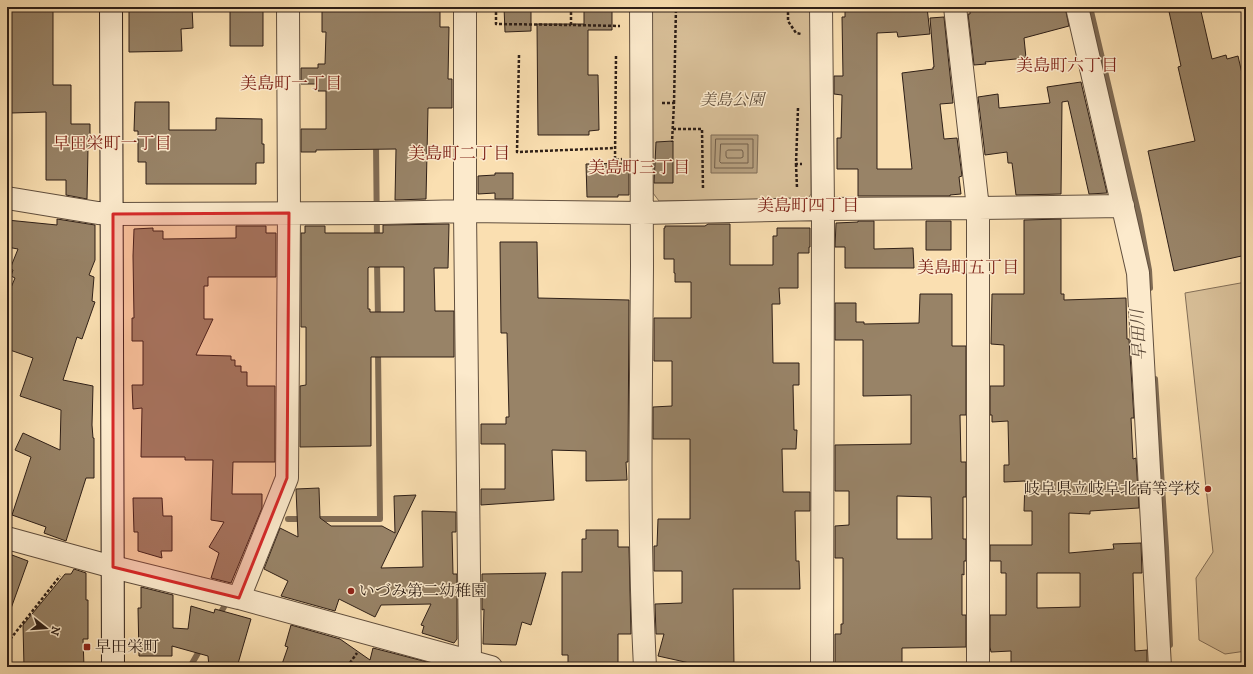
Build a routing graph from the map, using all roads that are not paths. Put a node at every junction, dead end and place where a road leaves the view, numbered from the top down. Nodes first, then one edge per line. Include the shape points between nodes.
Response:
1 (111, 7) edge
2 (288, 7) edge
3 (465, 7) edge
4 (821, 7) edge
5 (955, 7) edge
6 (1077, 7) edge
7 (641, 17) edge
8 (7, 198) edge
9 (1123, 206) junction
10 (978, 208) junction
11 (823, 209) junction
12 (465, 211) junction
13 (289, 213) junction
14 (642, 213) junction
15 (113, 214) junction
16 (7, 538) edge
17 (112, 567) junction
18 (239, 598) junction
19 (470, 660) junction
20 (113, 667) edge
21 (491, 667) edge
22 (645, 667) edge
23 (822, 667) edge
24 (978, 667) edge
25 (1160, 667) edge

1 - 15 street
2 - 13 street
3 - 12 street
4 - 11 street
5 - 10 street
6 - 9 street
7 - 14 street
8 - 15 street
9 - 10 street
9 - 25 street via 1138,273
10 - 11 street
10 - 24 street
11 - 14 street
11 - 23 street
12 - 13 street
12 - 14 street
12 - 19 street
13 - 15 street
13 - 18 street via 287,478
14 - 22 street via 640,452
15 - 17 street
16 - 17 street
17 - 18 street
17 - 20 street
18 - 19 street
19 - 21 street

